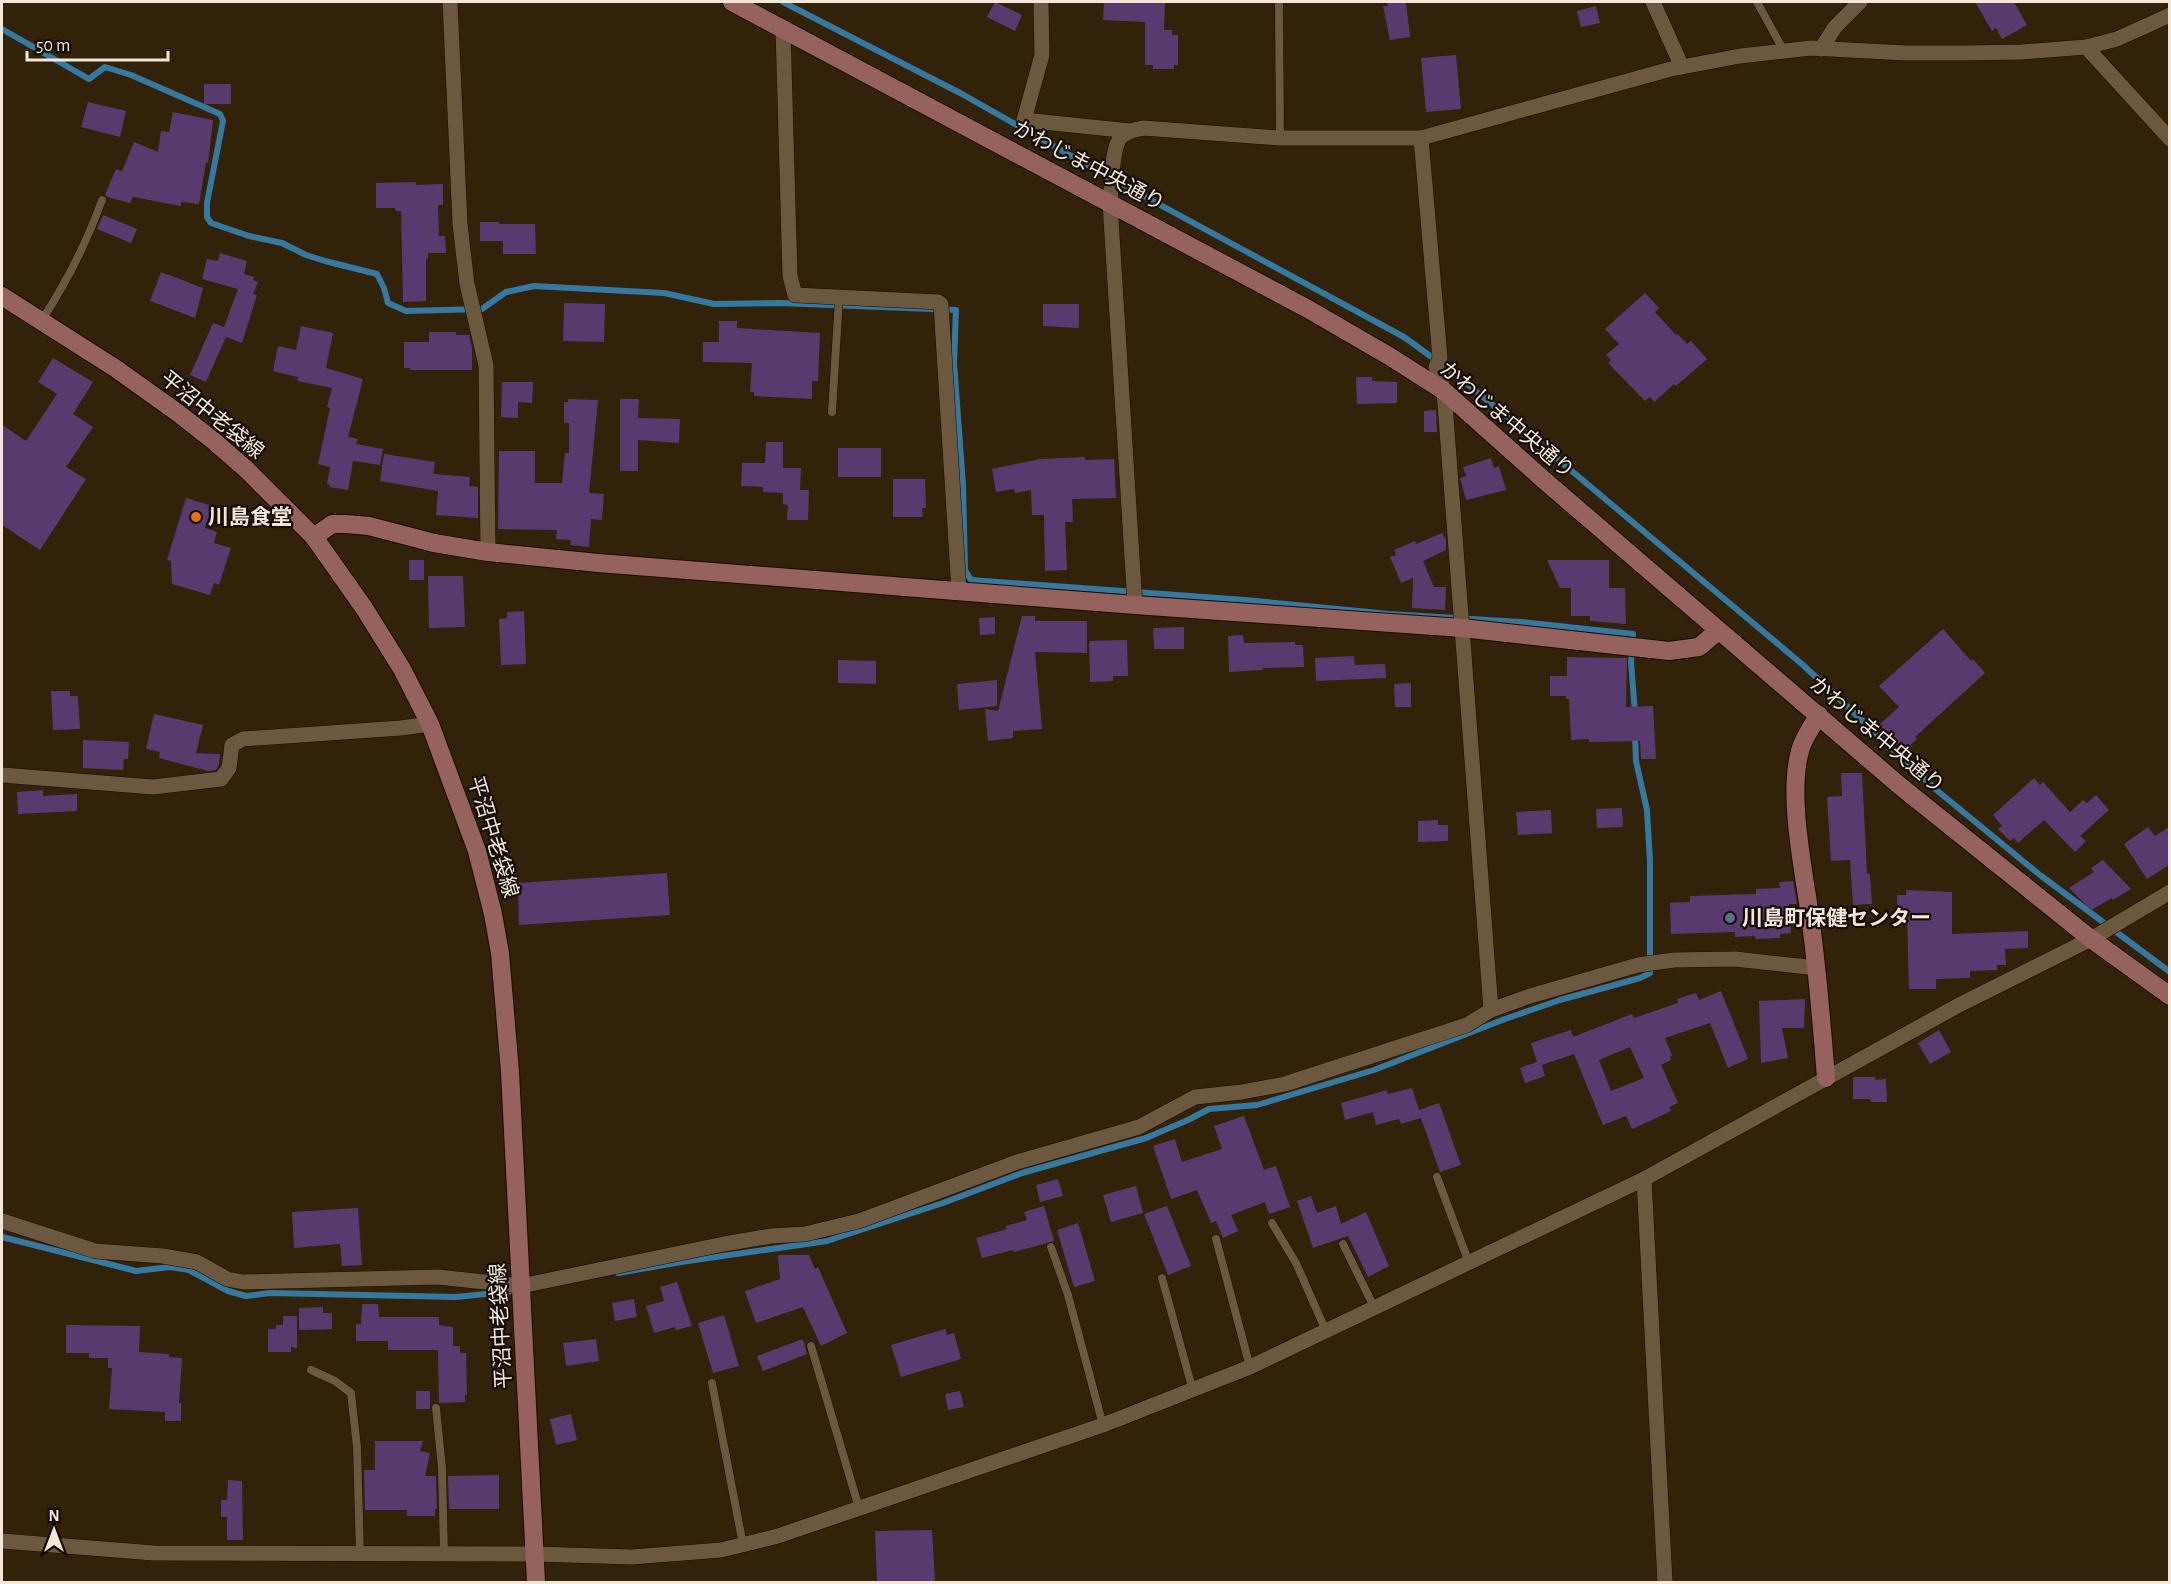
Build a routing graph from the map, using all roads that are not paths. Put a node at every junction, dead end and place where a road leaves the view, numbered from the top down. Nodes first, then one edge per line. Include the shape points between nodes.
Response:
1 (450, 2) edge
2 (732, 2) edge
3 (1041, 2) edge
4 (1653, 2) edge
5 (1757, 2) edge
6 (1860, 2) edge
7 (1279, 5) dead end
8 (2169, 15) edge
9 (783, 29) junction
10 (2086, 48) junction
11 (1821, 49) junction
12 (1784, 51) junction
13 (1682, 67) junction
14 (1130, 131) junction
15 (1280, 138) junction
16 (1421, 138) junction
17 (2169, 139) edge
18 (102, 201) dead end
19 (1110, 203) junction
20 (2, 296) edge
21 (839, 298) junction
22 (42, 320) junction
23 (1444, 391) junction
24 (832, 412) dead end
25 (314, 537) junction
26 (488, 552) junction
27 (959, 591) junction
28 (1135, 605) junction
29 (1462, 628) junction
30 (1718, 631) junction
31 (1819, 715) junction
32 (430, 724) junction
33 (2, 775) edge
34 (2169, 892) edge
35 (2091, 939) junction
36 (1817, 968) junction
37 (2169, 996) edge
38 (1491, 1010) junction
39 (1826, 1078) junction
40 (1437, 1177) dead end
41 (1644, 1179) junction
42 (2, 1221) edge
43 (1272, 1223) dead end
44 (1216, 1239) dead end
45 (1343, 1244) dead end
46 (1051, 1247) dead end
47 (1470, 1264) junction
48 (1162, 1278) dead end
49 (521, 1286) junction
50 (1375, 1309) junction
51 (1326, 1332) junction
52 (811, 1346) dead end
53 (1250, 1367) junction
54 (311, 1370) dead end
55 (712, 1383) dead end
56 (1192, 1390) junction
57 (436, 1408) dead end
58 (1103, 1425) junction
59 (859, 1508) junction
60 (2, 1542) edge
61 (743, 1545) junction
62 (360, 1554) junction
63 (444, 1554) junction
64 (535, 1554) junction
65 (537, 1582) edge
66 (1665, 1582) edge

1 - 26 street via 460,224 467,284 486,365
2 - 9 street, かわじま中央通り
3 - 14 street via 1042,55 1024,120
4 - 13 street
5 - 12 lane
6 - 11 street via 1835,27
7 - 15 lane
8 - 10 street via 2117,39
9 - 19 street, かわじま中央通り
9 - 21 street via 790,276 795,295
10 - 11 street via 2022,52
10 - 17 street
11 - 12 street
12 - 13 street
13 - 16 street
14 - 15 street via 1143,128
14 - 19 street via 1120,138 1115,149
15 - 16 street
16 - 23 street via 1438,362
18 - 22 lane via 57,298
19 - 23 street, かわじま中央通り via 1308,309
19 - 28 street
20 - 22 street, 平沼中老袋線
21 - 24 lane
21 - 27 street via 941,304
22 - 25 street, 平沼中老袋線 via 215,442
23 - 29 street
23 - 30 street, かわじま中央通り
25 - 26 street via 332,524 346,524
25 - 32 street, 平沼中老袋線 via 396,658
26 - 27 street
27 - 28 street
28 - 29 street
29 - 30 street via 1669,651 1699,647
29 - 38 street
30 - 31 street, かわじま中央通り
31 - 35 street, かわじま中央通り via 1900,786
31 - 36 street via 1800,751 1796,786
32 - 33 street via 243,739 232,745 229,768 221,779 153,787
32 - 49 street, 平沼中老袋線 via 477,850 500,953
34 - 35 street
35 - 37 street, かわじま中央通り
35 - 39 street
36 - 38 street via 1735,959 1674,960 1638,966
36 - 39 street
38 - 49 street via 1467,1025 1285,1084 1195,1097 1139,1127 1017,1162 851,1223 805,1234 724,1244
39 - 41 street
40 - 47 lane
41 - 47 street
41 - 66 street
42 - 49 street via 95,1251 197,1262 227,1279 243,1282 438,1277
43 - 51 lane via 1296,1263
44 - 53 lane
45 - 50 lane
46 - 58 lane
47 - 50 street
48 - 56 lane
49 - 64 street, 平沼中老袋線
50 - 51 street
51 - 53 street
52 - 59 lane
53 - 56 street
54 - 62 lane via 351,1393
55 - 61 lane
56 - 58 street
57 - 63 lane
58 - 59 street
59 - 61 street
60 - 62 street via 154,1553
61 - 64 street via 632,1557
62 - 63 street
63 - 64 street
64 - 65 street, 平沼中老袋線

